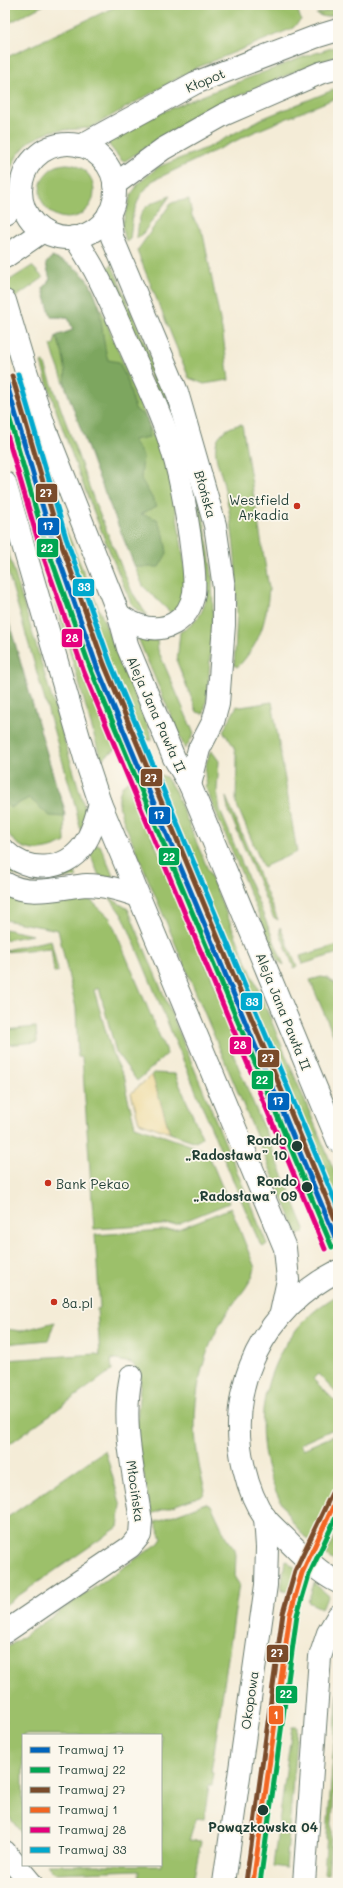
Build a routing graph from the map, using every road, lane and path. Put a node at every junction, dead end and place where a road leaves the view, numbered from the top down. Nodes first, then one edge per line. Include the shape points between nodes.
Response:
1 (338, 30) edge
2 (338, 68) edge
3 (80, 146) junction
4 (114, 185) junction
5 (13, 206) edge
6 (109, 213) junction
7 (43, 231) junction
8 (74, 238) junction
9 (5, 257) edge
10 (5, 301) edge
11 (5, 483) edge
12 (119, 616) junction
13 (190, 785) junction
14 (100, 803) junction
15 (5, 851) edge
16 (5, 883) edge
17 (138, 896) junction
18 (338, 1141) edge
19 (338, 1271) edge
20 (281, 1313) junction
21 (131, 1376) dead end
22 (265, 1517) junction
23 (338, 1582) edge
24 (338, 1616) edge
25 (5, 1632) edge
26 (5, 1852) edge
27 (31, 1883) edge
28 (224, 1883) edge
29 (304, 1883) edge

1 - 3 main road, Kłopot via 195,83
2 - 4 main road via 320,73 223,115 163,149
3 - 4 main road via 93,151 103,160
3 - 5 main road via 64,144 49,148 36,156 26,169
4 - 6 main road via 114,199
5 - 7 main road via 26,212 33,223
6 - 8 main road via 101,224 89,233
6 - 13 main road, Błońska via 112,236 177,392 220,548 224,625 218,704 213,722 199,749
7 - 8 main road via 58,237
7 - 9 main road
8 - 12 main road, Błońska via 95,269 169,439 182,484 194,571 194,592 189,609 182,619 174,624 152,628
10 - 12 main road, Aleja Jana Pawła II via 25,368 70,494
11 - 14 main road
12 - 13 main road, Aleja Jana Pawła II via 128,648 168,744
13 - 18 main road, Aleja Jana Pawła II
14 - 15 main road via 94,825 85,842 74,856 66,861 54,866 38,867 15,861
14 - 17 main road
16 - 17 main road via 25,890 100,886
17 - 20 main road via 285,1248 288,1280
19 - 20 main road via 302,1293
20 - 22 main road via 266,1333 252,1360 239,1413 239,1437 245,1473
21 - 25 main road, Młocińska via 127,1424 141,1521 140,1535 130,1547
22 - 23 main road via 308,1560
22 - 28 main road, Okopowa via 268,1555 266,1588
24 - 29 main road via 328,1633 320,1657
26 - 27 main road

